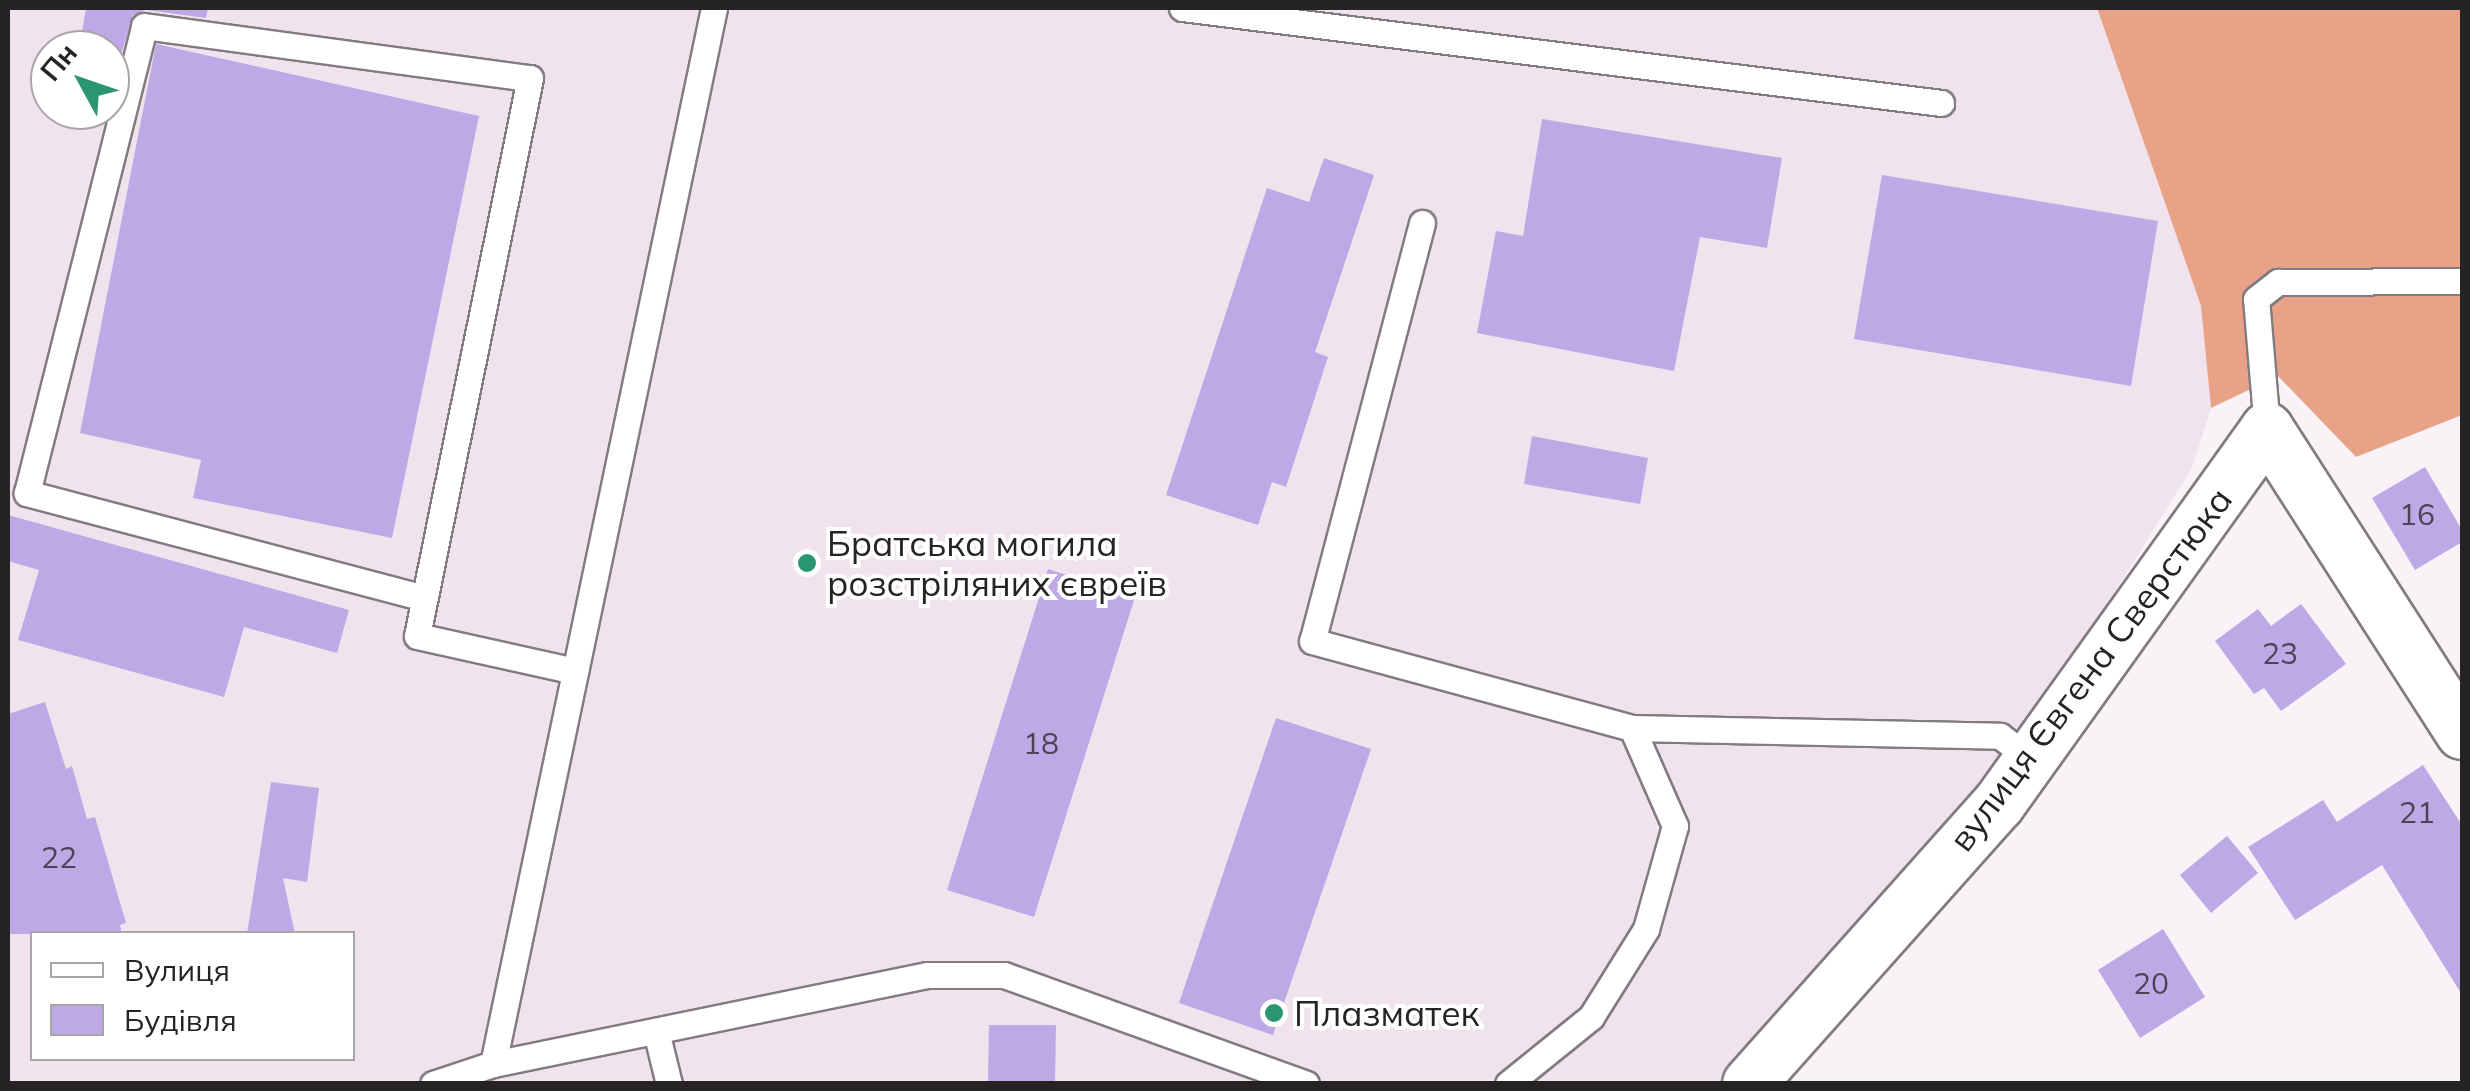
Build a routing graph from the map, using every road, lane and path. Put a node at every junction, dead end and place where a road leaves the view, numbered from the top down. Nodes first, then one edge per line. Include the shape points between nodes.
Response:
1 (714, 8) edge
2 (1182, 8) edge
3 (1941, 103) dead end
4 (1422, 223) dead end
5 (2462, 280) edge
6 (2266, 429) junction
7 (424, 598) junction
8 (576, 671) junction
9 (1632, 728) junction
10 (2462, 733) edge
11 (2032, 759) junction
12 (656, 1031) junction
13 (493, 1064) junction
14 (433, 1084) edge
15 (669, 1084) edge
16 (1306, 1084) edge
17 (1508, 1084) edge
18 (1750, 1084) edge

1 - 8 lane
2 - 3 lane
4 - 9 lane via 1312,642
5 - 6 lane via 2278,282 2256,299
6 - 10 street
6 - 11 street, вулиця Євгена Сверстюка
7 - 7 lane via 26,493 144,26 530,78
7 - 8 lane via 417,636
8 - 13 lane
9 - 11 lane via 2000,736
9 - 17 lane via 1675,826 1646,929 1590,1017
11 - 18 street, вулиця Євгена Сверстюка
12 - 13 lane
12 - 15 lane
12 - 16 lane via 927,975 1004,975
13 - 14 lane

